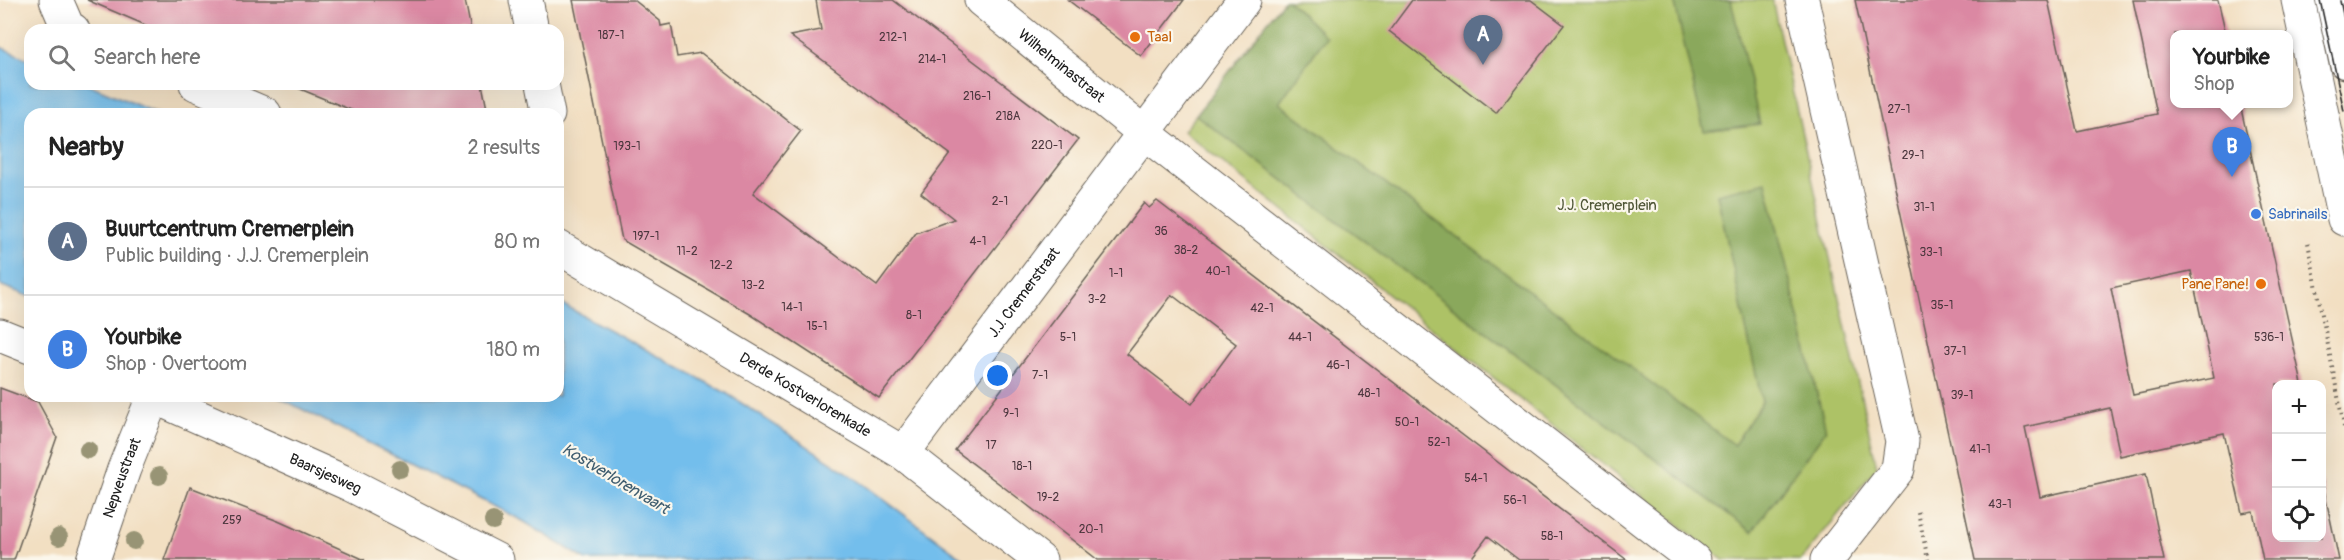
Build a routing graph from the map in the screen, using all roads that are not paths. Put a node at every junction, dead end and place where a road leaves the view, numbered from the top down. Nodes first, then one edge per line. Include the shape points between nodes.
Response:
1 (56, 0) edge
2 (526, 0) edge
3 (981, 0) edge
4 (1244, 0) edge
5 (1803, 0) edge
6 (2298, 0) edge
7 (2330, 0) edge
8 (66, 24) edge
9 (531, 24) edge
10 (2344, 64) edge
11 (210, 90) edge
12 (543, 90) edge
13 (251, 108) edge
14 (547, 108) edge
15 (1143, 132) junction
16 (2344, 219) edge
17 (564, 251) edge
18 (0, 335) edge
19 (24, 345) edge
20 (151, 402) edge
21 (166, 402) edge
22 (903, 453) junction
23 (93, 560) edge
24 (496, 560) edge
25 (1040, 560) edge
26 (1694, 560) edge
27 (1827, 560) edge

1 - 8 street
2 - 9 street
3 - 15 street, Wilhelminastraat
4 - 15 street
5 - 27 street via 1902,441 1898,469
6 - 16 street
7 - 10 lane
11 - 13 street
12 - 14 street
15 - 22 street, J.J. Cremerstraat
15 - 26 street
17 - 22 street, Derde Kostverlorenkade
18 - 19 street
20 - 23 street, Nepveustraat
21 - 24 street, Baarsjesweg via 351,485
22 - 25 street, Derde Kostverlorenkade

